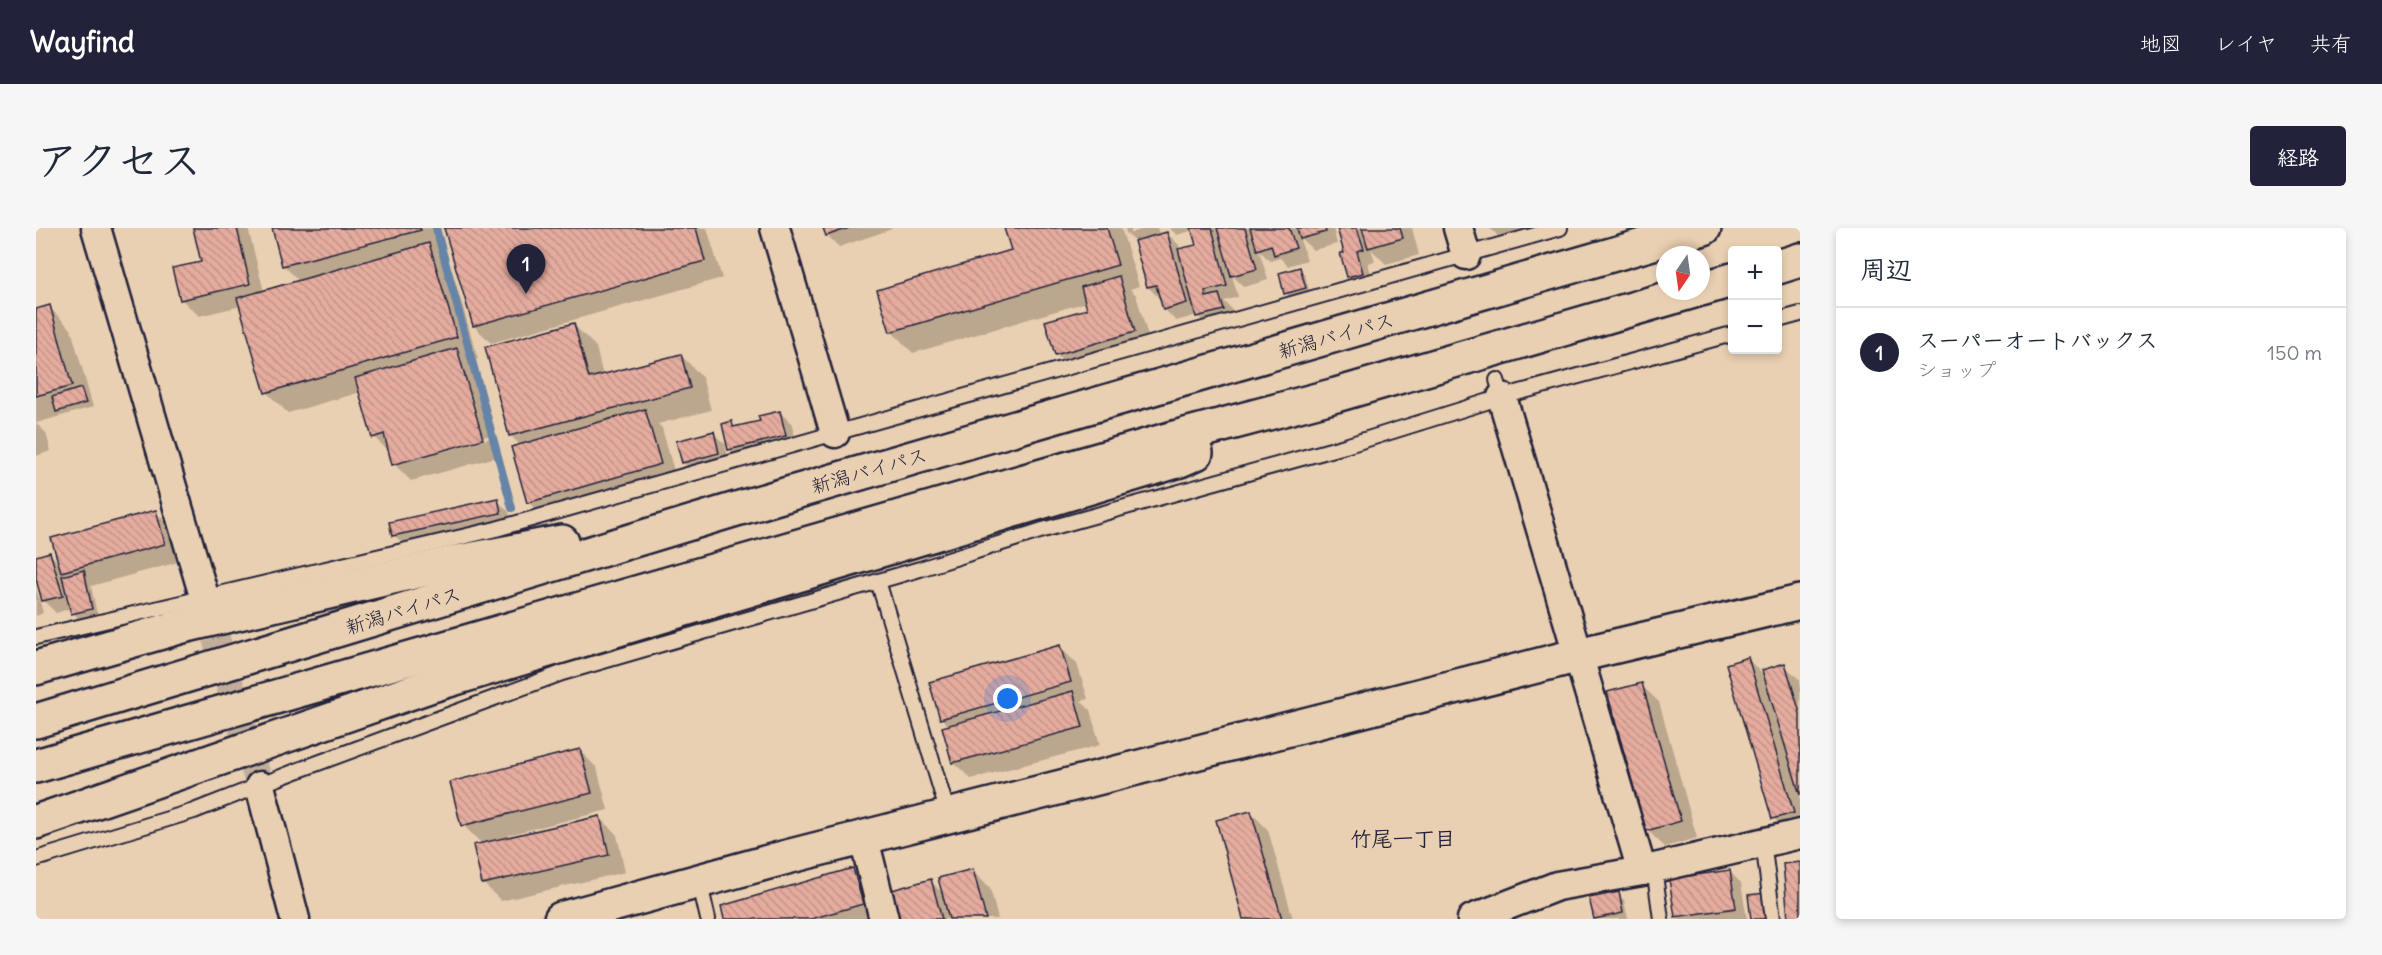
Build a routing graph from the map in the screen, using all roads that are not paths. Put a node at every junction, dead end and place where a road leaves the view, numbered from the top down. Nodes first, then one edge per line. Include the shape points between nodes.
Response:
1 (96, 228) edge
2 (775, 228) edge
3 (1458, 228) edge
4 (1560, 228) edge
5 (1704, 228) edge
6 (1800, 260) edge
7 (1467, 261) junction
8 (1782, 266) edge
9 (1728, 281) edge
10 (1710, 286) edge
11 (1663, 300) edge
12 (1800, 314) edge
13 (1782, 319) edge
14 (1728, 335) edge
15 (1499, 389) junction
16 (1336, 395) junction
17 (835, 433) junction
18 (733, 510) junction
19 (878, 581) junction
20 (204, 596) junction
21 (1800, 602) edge
22 (36, 637) edge
23 (1578, 656) junction
24 (36, 668) edge
25 (36, 721) edge
26 (36, 766) edge
27 (260, 786) junction
28 (949, 817) junction
29 (36, 822) edge
30 (1800, 834) edge
31 (864, 838) junction
32 (1763, 842) junction
33 (36, 859) edge
34 (1648, 870) junction
35 (699, 880) junction
36 (295, 919) edge
37 (561, 919) edge
38 (708, 919) edge
39 (884, 919) edge
40 (1472, 919) edge
41 (1661, 919) edge
42 (1773, 919) edge

1 - 20 street
2 - 17 street
3 - 7 street
4 - 7 lane
5 - 18 main road, 新潟バイパス
6 - 8 main road
7 - 17 lane
9 - 10 main road
11 - 16 main road
12 - 13 lane
14 - 15 lane
15 - 19 lane via 1345,446 1043,530
15 - 23 street
16 - 26 main road via 1163,441
16 - 29 main road via 1180,460 432,685
17 - 20 lane via 496,529
18 - 24 main road via 436,567 183,626
18 - 25 main road, 新潟バイパス
19 - 27 lane via 562,673
19 - 28 lane
20 - 22 lane
21 - 23 main road
23 - 28 main road
23 - 34 street
27 - 33 lane via 194,811
27 - 36 street
28 - 31 main road
30 - 32 street
31 - 35 main road
31 - 39 street
32 - 34 street
32 - 42 lane
34 - 40 street via 1557,886
34 - 41 lane
35 - 37 main road
35 - 38 lane

